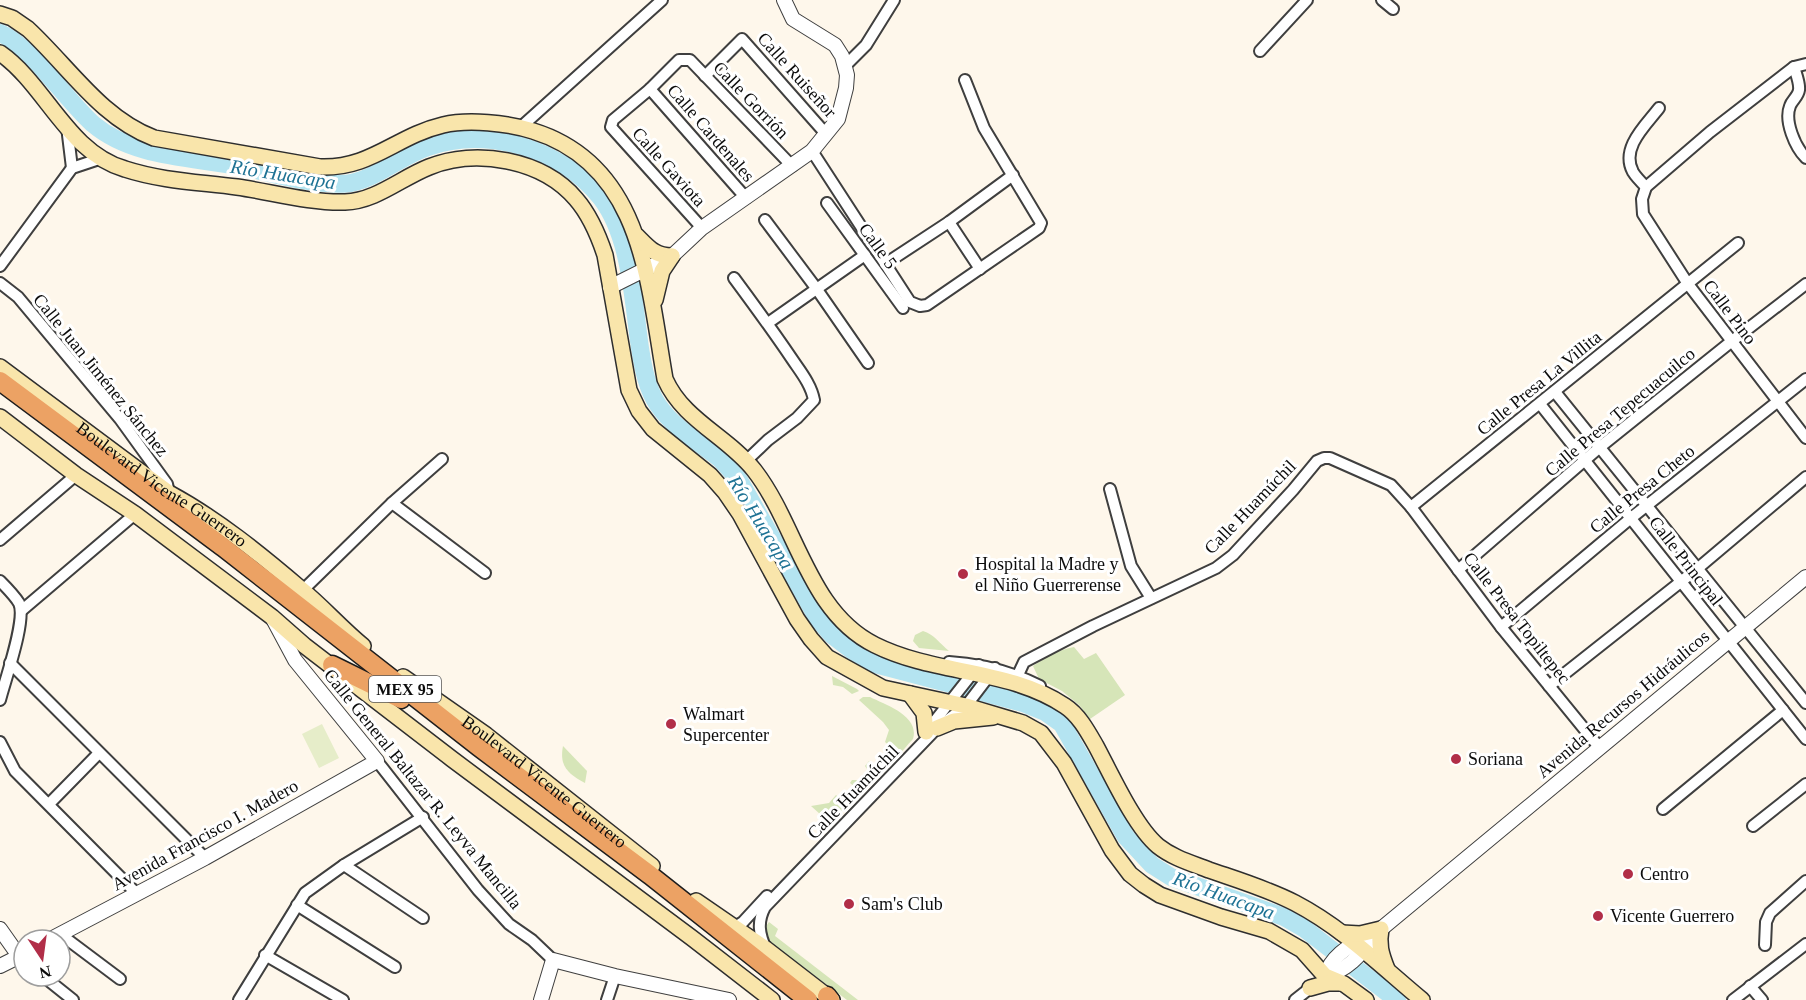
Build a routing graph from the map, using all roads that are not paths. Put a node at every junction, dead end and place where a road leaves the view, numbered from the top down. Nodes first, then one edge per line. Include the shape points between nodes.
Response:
1 (662, 0) edge
2 (784, 0) edge
3 (894, 0) edge
4 (1382, 0) edge
5 (1302, 2) edge
6 (1393, 9) dead end
7 (0, 14) edge
8 (1260, 51) dead end
9 (0, 52) edge
10 (1806, 64) edge
11 (845, 66) junction
12 (1794, 67) junction
13 (705, 76) junction
14 (965, 80) dead end
15 (650, 89) junction
16 (1659, 108) dead end
17 (67, 127) junction
18 (521, 127) junction
19 (826, 134) junction
20 (812, 151) junction
21 (102, 158) junction
22 (1806, 158) edge
23 (792, 166) junction
24 (72, 168) junction
25 (1013, 175) junction
26 (1646, 187) junction
27 (746, 198) junction
28 (827, 202) dead end
29 (765, 220) dead end
30 (949, 222) junction
31 (702, 228) junction
32 (637, 236) junction
33 (1738, 243) dead end
34 (865, 255) junction
35 (672, 256) junction
36 (885, 264) junction
37 (0, 266) edge
38 (980, 268) junction
39 (642, 271) junction
40 (734, 278) dead end
41 (0, 283) edge
42 (1688, 284) junction
43 (1806, 284) edge
44 (612, 286) junction
45 (816, 288) junction
46 (903, 308) dead end
47 (653, 312) junction
48 (768, 323) junction
49 (1732, 340) junction
50 (868, 363) dead end
51 (0, 367) edge
52 (1806, 379) edge
53 (0, 381) edge
54 (0, 392) edge
55 (1555, 392) junction
56 (1778, 403) junction
57 (1540, 404) junction
58 (0, 417) edge
59 (1806, 438) edge
60 (1600, 447) junction
61 (442, 459) dead end
62 (746, 461) junction
63 (1317, 461) joint
64 (1586, 461) junction
65 (76, 475) junction
66 (1806, 477) edge
67 (1110, 489) dead end
68 (169, 493) junction
69 (392, 503) junction
70 (1412, 507) junction
71 (1646, 507) junction
72 (135, 514) junction
73 (1630, 518) junction
74 (0, 540) edge
75 (1697, 569) junction
76 (1458, 570) junction
77 (485, 573) dead end
78 (1806, 577) edge
79 (0, 581) edge
80 (1681, 581) junction
81 (303, 590) junction
82 (1151, 598) junction
83 (303, 610) junction
84 (21, 611) junction
85 (272, 617) junction
86 (1501, 627) junction
87 (1744, 627) junction
88 (350, 635) junction
89 (1727, 640) junction
90 (305, 646) junction
91 (295, 660) junction
92 (10, 663) junction
93 (332, 665) junction
94 (976, 669) junction
95 (993, 672) junction
96 (1018, 675) junction
97 (1806, 682) edge
98 (1549, 686) junction
99 (1796, 690) junction
100 (910, 694) junction
101 (401, 699) junction
102 (0, 700) edge
103 (1806, 703) edge
104 (958, 704) junction
105 (1069, 708) junction
106 (1783, 710) junction
107 (1000, 716) junction
108 (932, 730) junction
109 (1806, 739) edge
110 (0, 742) edge
111 (1599, 747) junction
112 (99, 753) junction
113 (377, 760) junction
114 (1806, 784) edge
115 (49, 804) junction
116 (1663, 809) dead end
117 (423, 817) junction
118 (1753, 826) dead end
119 (205, 858) junction
120 (344, 865) junction
121 (1806, 881) edge
122 (136, 893) junction
123 (297, 905) junction
124 (423, 918) dead end
125 (735, 927) junction
126 (71, 928) edge
127 (1381, 928) junction
128 (0, 929) edge
129 (12, 944) edge
130 (1806, 944) edge
131 (1354, 945) junction
132 (1765, 945) dead end
133 (72, 948) edge
134 (766, 949) junction
135 (265, 955) junction
136 (553, 960) junction
137 (395, 967) dead end
138 (1388, 972) junction
139 (1334, 974) junction
140 (615, 976) junction
141 (120, 979) dead end
142 (1750, 986) junction
143 (58, 988) edge
144 (1311, 988) joint
145 (830, 999) edge
146 (73, 1000) edge
147 (239, 1000) edge
148 (343, 1000) edge
149 (541, 1000) edge
150 (607, 1000) edge
151 (729, 1000) edge
152 (772, 1000) edge
153 (789, 1000) edge
154 (808, 1000) edge
155 (1295, 1000) edge
156 (1366, 1000) edge
157 (1422, 1000) edge
158 (1733, 1000) edge
159 (1762, 1000) edge

1 - 18 street
2 - 11 street via 793,20 834,45
3 - 11 street via 866,45
4 - 6 street
5 - 8 street
7 - 18 main road via 28,29 116,118 154,138 338,167 356,164 445,124 498,122
9 - 17 main road via 15,64
10 - 12 street
11 - 19 street via 843,103
12 - 22 street via 1799,88 1788,116 1794,139
12 - 26 street
13 - 15 street, Calle Gorrión via 690,60 679,60
13 - 19 street, Calle Ruiseñor via 742,39
13 - 23 street, Calle Gorrión
14 - 25 street via 984,128
15 - 27 street, Calle Cardenales
15 - 31 street, Calle Gaviota via 611,127
16 - 26 street via 1631,145 1633,174
17 - 21 main road
17 - 24 street
18 - 32 main road via 563,142 590,163 621,200
19 - 20 street
20 - 23 street
20 - 36 street
21 - 24 street
21 - 44 main road via 122,169 159,179 347,202 367,198 428,167 453,160 500,160 528,167 554,180 575,197 589,216 605,255
23 - 27 street
24 - 37 street
25 - 30 street
25 - 38 street via 1041,223
26 - 42 street, Calle Pino via 1643,214
27 - 31 street
28 - 34 street, Calle 5
29 - 45 street
30 - 36 street
30 - 38 street
31 - 35 street
32 - 35 main road via 654,253
32 - 39 main road
33 - 42 street, Calle Presa La Villita
34 - 45 street
34 - 46 street, Calle 5
35 - 39 street
35 - 47 main road via 662,271
36 - 38 street via 910,302 921,306
39 - 44 street
39 - 47 main road
40 - 48 street
41 - 68 street, Calle Juan Jiménez Sánchez via 18,297 120,419 167,484
42 - 49 street, Calle Pino
42 - 55 street, Calle Presa La Villita
43 - 49 street, Calle Presa Tepecuacuilco
44 - 100 main road via 629,390 639,411 653,429 725,492 797,619 821,651 883,688
45 - 48 street
45 - 50 street
47 - 62 main road via 665,379 672,395
48 - 62 street via 805,379 814,400
49 - 56 street, Calle Pino
49 - 60 street, Calle Presa Tepecuacuilco
51 - 68 main road, Boulevard Vicente Guerrero
52 - 56 street, Calle Presa Cheto
53 - 83 highway, Boulevard Vicente Guerrero / MEX 95
54 - 101 highway, Boulevard Vicente Guerrero / MEX 95 via 212,549
55 - 57 street, Calle Presa La Villita
55 - 60 street, Calle Principal
56 - 59 street, Calle Pino
56 - 71 street, Calle Presa Cheto
57 - 64 street, Calle Principal
57 - 70 street, Calle Presa La Villita
58 - 65 main road, Boulevard Vicente Guerrero
60 - 64 street, Calle Presa Tepecuacuilco
60 - 71 street, Calle Principal
61 - 69 street
62 - 94 main road via 764,486 818,587 845,624 875,645 917,660
63 - 70 street, Calle Presa Topiltepec via 1330,458 1391,485
63 - 82 street, Calle Huamúchil via 1233,555 1215,568
64 - 73 street, Calle Principal
64 - 76 street, Calle Presa Tepecuacuilco
65 - 72 main road, Boulevard Vicente Guerrero
65 - 74 street
66 - 75 street
67 - 82 street via 1131,566
68 - 81 main road, Boulevard Vicente Guerrero via 223,528
69 - 77 street
69 - 81 street
70 - 76 street, Calle Presa Topiltepec
71 - 73 street, Calle Presa Cheto
71 - 75 street, Calle Principal
72 - 84 street
72 - 85 main road, Boulevard Vicente Guerrero
73 - 80 street, Calle Principal
73 - 86 street, Calle Presa Cheto
75 - 80 street
75 - 87 street, Calle Principal
76 - 86 street, Calle Presa Topiltepec
78 - 87 street, Avenida Recursos Hidráulicos
79 - 84 street
80 - 89 street, Calle Principal
80 - 98 street
81 - 88 main road, Boulevard Vicente Guerrero
82 - 96 street, Calle Huamúchil via 1024,662
83 - 88 highway
83 - 154 highway, Boulevard Vicente Guerrero / MEX 95
84 - 92 street
85 - 90 main road, Boulevard Vicente Guerrero
85 - 91 street, Calle General Baltazar R. Leyva Mancilla
86 - 98 street, Calle Presa Topiltepec
87 - 89 street, Avenida Recursos Hidráulicos
87 - 99 street, Calle Principal
88 - 125 main road, Boulevard Vicente Guerrero
89 - 106 street, Calle Principal
89 - 111 street, Avenida Recursos Hidráulicos
90 - 91 street via 296,653
90 - 93 main road, Boulevard Vicente Guerrero
91 - 113 street, Calle General Baltazar R. Leyva Mancilla
92 - 102 street
92 - 112 street
93 - 101 highway
93 - 152 main road, Boulevard Vicente Guerrero
94 - 95 main road
94 - 104 street, Calle Huamúchil
95 - 96 street
95 - 104 street, Calle Huamúchil
95 - 105 main road via 1037,689
96 - 105 street via 1041,686
97 - 99 street
98 - 111 street, Calle Presa Topiltepec
99 - 103 street, Calle Principal
100 - 104 main road
100 - 108 main road
101 - 153 highway, Boulevard Vicente Guerrero / MEX 95
104 - 107 main road
104 - 108 street, Calle Huamúchil
105 - 131 main road via 1089,734 1142,828 1157,845 1179,859 1293,902 1317,915
106 - 109 street, Calle Principal
106 - 116 street
107 - 108 main road via 954,722
107 - 139 main road via 1041,733 1054,747 1115,856 1143,885 1177,901 1269,931
108 - 125 street, Calle Huamúchil
108 - 134 street, Calle Huamúchil via 765,907 759,918 759,931
110 - 115 street via 15,771
111 - 127 street, Avenida Recursos Hidráulicos
112 - 115 street
112 - 119 street
113 - 117 street, Calle General Baltazar R. Leyva Mancilla
113 - 119 street, Avenida Francisco I. Madero
114 - 118 street
115 - 122 street
117 - 120 street
117 - 136 street, Calle General Baltazar R. Leyva Mancilla via 478,890 509,924
119 - 122 street, Avenida Francisco I. Madero
120 - 123 street via 305,893
120 - 124 street
121 - 132 street via 1770,913
122 - 126 street, Avenida Francisco I. Madero
123 - 135 street
123 - 137 street
125 - 134 main road, Boulevard Vicente Guerrero
127 - 131 street, Avenida Recursos Hidráulicos
127 - 131 main road via 1360,934
127 - 138 main road via 1380,951
128 - 129 street
130 - 142 street
131 - 138 main road
131 - 139 street, Avenida Recursos Hidráulicos
133 - 141 street
134 - 145 main road, Boulevard Vicente Guerrero
135 - 147 street
135 - 148 street
136 - 140 street
136 - 149 street
138 - 157 main road
139 - 144 main road via 1328,983
139 - 156 main road
140 - 150 street
140 - 151 street
142 - 158 street
142 - 159 street
143 - 146 street
144 - 155 street

